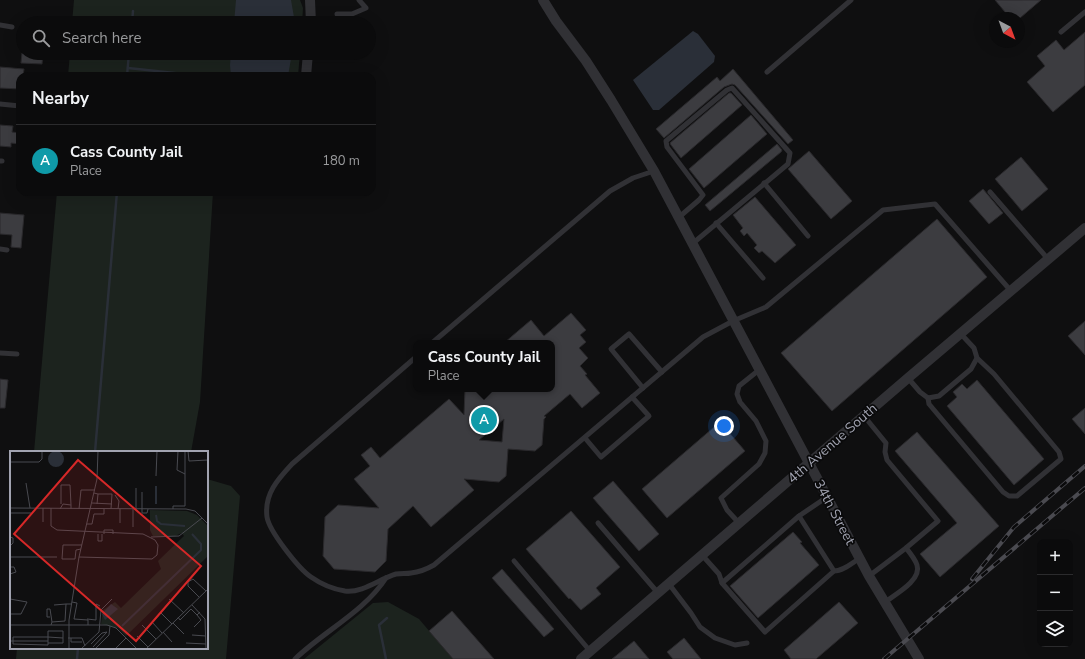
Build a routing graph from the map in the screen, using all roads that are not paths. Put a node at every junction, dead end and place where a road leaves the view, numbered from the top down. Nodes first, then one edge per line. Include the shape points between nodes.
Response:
1 (310, 0) edge
2 (359, 0) edge
3 (544, 0) edge
4 (851, 0) edge
5 (1085, 12) edge
6 (337, 14) dead end
7 (311, 16) edge
8 (0, 25) edge
9 (12, 26) dead end
10 (1062, 32) dead end
11 (307, 60) edge
12 (306, 72) edge
13 (767, 72) dead end
14 (0, 104) edge
15 (16, 106) edge
16 (654, 171) junction
17 (764, 183) junction
18 (990, 192) dead end
19 (678, 218) junction
20 (716, 223) junction
21 (1085, 228) edge
22 (808, 236) dead end
23 (692, 244) junction
24 (0, 249) edge
25 (7, 250) dead end
26 (1048, 259) junction
27 (763, 278) dead end
28 (1011, 291) junction
29 (733, 321) junction
30 (960, 333) junction
31 (436, 340) edge
32 (0, 353) edge
33 (18, 354) dead end
34 (977, 358) junction
35 (413, 360) edge
36 (759, 370) junction
37 (662, 372) junction
38 (908, 378) junction
39 (643, 388) junction
40 (632, 397) junction
41 (928, 398) junction
42 (864, 416) junction
43 (584, 438) junction
44 (809, 463) junction
45 (827, 497) junction
46 (799, 516) junction
47 (598, 523) dead end
48 (739, 523) junction
49 (906, 548) junction
50 (702, 555) junction
51 (860, 558) junction
52 (514, 561) dead end
53 (834, 571) junction
54 (869, 576) junction
55 (386, 578) junction
56 (722, 583) junction
57 (669, 584) junction
58 (658, 593) junction
59 (885, 602) junction
60 (747, 643) dead end
61 (590, 651) junction
62 (295, 659) edge
63 (581, 659) edge
64 (919, 659) edge

1 - 7 street
2 - 6 lane via 366,8 352,14
3 - 16 street, 34th Street via 604,88
4 - 13 lane
5 - 10 lane
8 - 9 lane
11 - 12 street
14 - 15 lane
16 - 19 street, 34th Street
16 - 31 lane via 633,178 610,191
17 - 19 lane via 788,164 790,153 732,88 666,141 667,147 703,195
17 - 20 lane
17 - 22 lane
18 - 26 lane
19 - 23 street, 34th Street
20 - 23 lane
20 - 27 lane
21 - 26 street, 4th Avenue South
23 - 29 street, 34th Street
24 - 25 lane
26 - 28 street, 4th Avenue South
28 - 29 lane via 935,204 883,210 766,306
28 - 30 street, 4th Avenue South
29 - 36 street, 34th Street
29 - 37 lane via 703,337
30 - 34 lane via 974,348
30 - 38 street, 4th Avenue South
32 - 33 lane
34 - 41 lane via 971,369 939,396
34 - 41 lane via 994,374 1059,452 1061,459 1016,496 1009,496 1003,492 929,404
35 - 55 lane via 292,464 277,480 268,504 267,517 270,526 283,547 310,577 328,587 346,591 365,588
36 - 44 street, 34th Street
36 - 48 lane via 738,386 737,394 766,441 765,453 759,464 720,498
37 - 39 lane
37 - 39 lane via 629,334 611,350
38 - 41 lane
38 - 42 street, 4th Avenue South
39 - 40 lane
40 - 43 lane
40 - 43 lane via 649,416 601,457
42 - 44 street, 4th Avenue South
42 - 49 lane via 886,443 885,452 888,460 938,521
43 - 55 lane via 434,565 418,572 398,573
44 - 45 street, 34th Street
44 - 48 street, 4th Avenue South
45 - 46 lane
45 - 51 street, 34th Street
46 - 53 lane
46 - 56 lane
47 - 58 lane
48 - 50 street, 4th Avenue South
49 - 54 lane
49 - 59 lane via 917,565 918,572 908,585
50 - 56 lane via 719,574
50 - 57 street, 4th Avenue South
51 - 53 lane via 845,568
51 - 54 street, 34th Street
52 - 61 lane
53 - 56 lane via 765,632
54 - 59 street, 34th Street
55 - 62 lane via 364,604
57 - 58 street, 4th Avenue South
57 - 60 lane via 700,627 715,638 735,645
58 - 61 street, 4th Avenue South
59 - 64 street, 34th Street
61 - 63 street, 4th Avenue South

